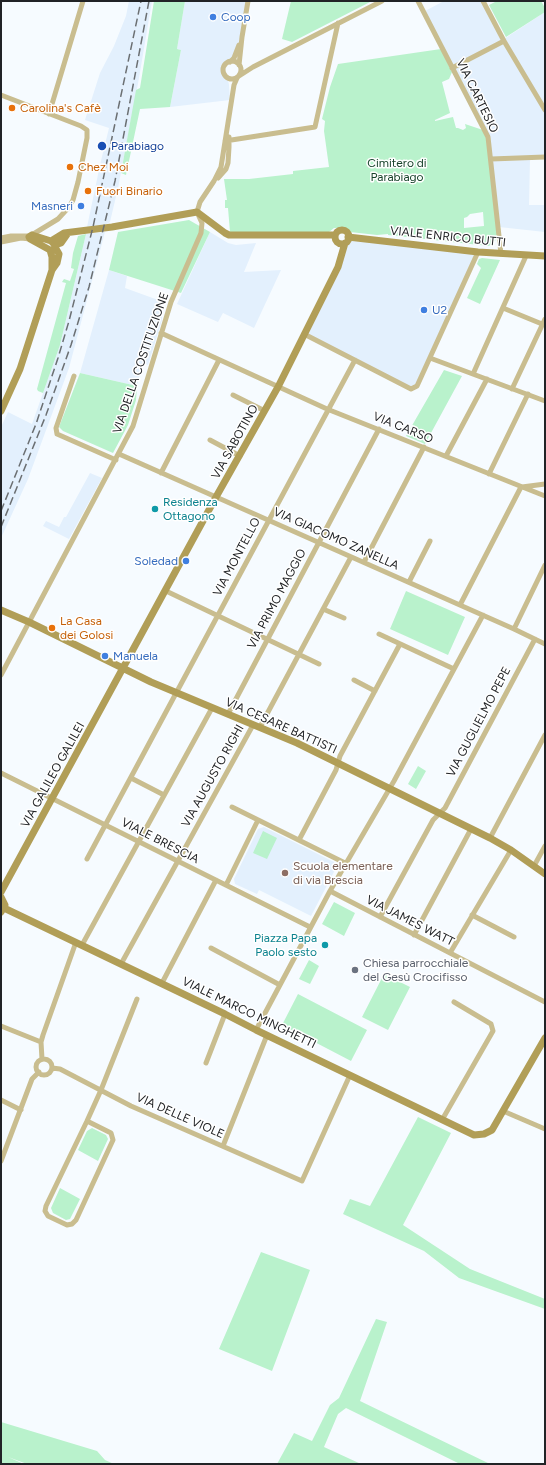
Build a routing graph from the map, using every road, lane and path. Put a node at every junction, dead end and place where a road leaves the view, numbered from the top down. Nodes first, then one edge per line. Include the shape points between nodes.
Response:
1 (83, 1) edge
2 (248, 1) edge
3 (382, 1) edge
4 (418, 1) edge
5 (483, 1) edge
6 (338, 23) junction
7 (242, 37) junction
8 (504, 41) junction
9 (230, 62) junction
10 (240, 65) junction
11 (252, 67) junction
12 (452, 68) junction
13 (238, 77) junction
14 (227, 78) junction
15 (1, 95) edge
16 (231, 98) junction
17 (545, 110) edge
18 (49, 114) junction
19 (227, 141) junction
20 (545, 157) edge
21 (491, 159) junction
22 (197, 212) junction
23 (335, 235) junction
24 (31, 237) junction
25 (1, 238) edge
26 (346, 240) junction
27 (1, 242) edge
28 (53, 246) junction
29 (478, 252) junction
30 (501, 254) junction
31 (526, 256) junction
32 (545, 256) edge
33 (503, 308) junction
34 (545, 319) edge
35 (542, 324) junction
36 (161, 333) junction
37 (304, 334) junction
38 (430, 358) junction
39 (219, 360) junction
40 (355, 360) junction
41 (473, 374) junction
42 (74, 376) dead end
43 (487, 379) junction
44 (278, 387) junction
45 (512, 389) junction
46 (528, 394) junction
47 (233, 395) dead end
48 (545, 401) edge
49 (2, 406) edge
50 (327, 409) junction
51 (265, 411) junction
52 (379, 429) junction
53 (210, 440) dead end
54 (424, 447) junction
55 (119, 454) junction
56 (240, 456) junction
57 (446, 456) junction
58 (116, 460) junction
59 (161, 473) junction
60 (490, 474) junction
61 (545, 484) edge
62 (521, 487) junction
63 (545, 496) edge
64 (216, 497) junction
65 (269, 520) junction
66 (430, 541) dead end
67 (319, 542) junction
68 (351, 557) junction
69 (364, 562) junction
70 (545, 565) edge
71 (409, 582) junction
72 (166, 591) junction
73 (460, 605) junction
74 (324, 609) junction
75 (1, 610) edge
76 (218, 615) junction
77 (483, 615) junction
78 (344, 618) dead end
79 (29, 622) junction
80 (514, 629) junction
81 (379, 634) dead end
82 (267, 639) junction
83 (534, 639) junction
84 (400, 644) junction
85 (545, 644) edge
86 (299, 654) junction
87 (319, 664) dead end
88 (124, 669) junction
89 (454, 669) junction
90 (1, 675) edge
91 (354, 680) dead end
92 (375, 690) junction
93 (176, 693) junction
94 (212, 708) junction
95 (228, 714) junction
96 (256, 726) junction
97 (545, 735) edge
98 (338, 763) junction
99 (1, 773) edge
100 (131, 778) junction
101 (389, 788) junction
102 (164, 795) junction
103 (52, 798) junction
104 (232, 807) dead end
105 (439, 814) junction
106 (258, 820) junction
107 (106, 824) junction
108 (471, 829) junction
109 (490, 838) junction
110 (299, 840) junction
111 (139, 841) junction
112 (545, 846) edge
113 (511, 850) junction
114 (87, 859) dead end
115 (178, 861) junction
116 (346, 863) junction
117 (534, 866) junction
118 (545, 874) edge
119 (216, 880) junction
120 (226, 885) junction
121 (330, 891) junction
122 (1, 892) edge
123 (1, 897) edge
124 (3, 910) edge
125 (472, 915) junction
126 (380, 917) junction
127 (310, 927) junction
128 (414, 935) junction
129 (514, 937) dead end
130 (79, 944) junction
131 (211, 948) dead end
132 (450, 953) junction
133 (121, 964) junction
134 (162, 983) junction
135 (280, 985) junction
136 (137, 999) dead end
137 (454, 1002) dead end
138 (545, 1002) edge
139 (225, 1014) junction
140 (1, 1026) edge
141 (256, 1030) junction
142 (267, 1035) junction
143 (545, 1038) edge
144 (41, 1042) junction
145 (42, 1059) junction
146 (206, 1063) dead end
147 (52, 1068) junction
148 (38, 1072) junction
149 (350, 1075) junction
150 (102, 1090) junction
151 (1, 1100) edge
152 (20, 1110) junction
153 (503, 1111) junction
154 (87, 1120) junction
155 (442, 1120) junction
156 (545, 1129) edge
157 (223, 1146) junction
158 (1, 1161) edge

1 - 18 street
2 - 7 street
3 - 6 street
4 - 12 street, VIA CARTESIO
5 - 8 street
6 - 11 street
6 - 19 street via 315,127
7 - 9 street
7 - 10 street
8 - 12 street
8 - 17 street
9 - 10 street
9 - 14 street via 224,69
10 - 11 street
10 - 13 street
11 - 13 street
12 - 21 street, VIA CARTESIO via 488,137
13 - 14 street
13 - 16 street
14 - 16 street
15 - 18 street
16 - 19 street
18 - 24 street via 81,126 88,134 80,176 70,208
19 - 22 street via 229,155 226,169 214,181 200,202
20 - 21 street
21 - 30 street, VIA CARTESIO
22 - 23 street via 229,235
22 - 28 street via 68,233 58,236
22 - 36 street, VIA DELLA COSTITUZIONE via 202,224 201,233
23 - 26 street via 339,244
23 - 26 street via 342,230 346,232
24 - 25 street
24 - 27 street
24 - 28 street
26 - 29 street, VIALE ENRICO BUTTI
26 - 37 street, VIA SABOTINO via 338,267
28 - 49 street via 59,258 52,270 20,369
29 - 30 street, VIALE ENRICO BUTTI
29 - 38 street
30 - 31 street, VIALE ENRICO BUTTI
31 - 32 street, VIALE ENRICO BUTTI
31 - 33 street
33 - 35 street
33 - 41 street
34 - 35 street
35 - 45 street
36 - 39 street, VIA CARSO
36 - 55 street, VIA DELLA COSTITUZIONE via 133,426
37 - 40 street
37 - 44 street, VIA SABOTINO
38 - 40 street via 417,386 411,389
38 - 41 street
39 - 44 street, VIA CARSO
39 - 59 street
40 - 50 street, VIA MONTELLO
41 - 43 street
42 - 58 street via 56,428 57,434
43 - 45 street
43 - 57 street
44 - 50 street, VIA CARSO
44 - 51 street, VIA SABOTINO
45 - 46 street
46 - 48 street
46 - 60 street
47 - 51 street
50 - 52 street, VIA CARSO
50 - 65 street, VIA MONTELLO
51 - 56 street, VIA SABOTINO
52 - 54 street, VIA CARSO
52 - 67 street, VIA PRIMO MAGGIO
53 - 56 street
54 - 57 street, VIA CARSO
54 - 69 street
55 - 58 street, VIA DELLA COSTITUZIONE
55 - 59 street, VIA GIACOMO ZANELLA
56 - 64 street, VIA SABOTINO
57 - 60 street, VIA CARSO
58 - 79 street, VIA DELLA COSTITUZIONE
59 - 64 street, VIA GIACOMO ZANELLA
60 - 62 street, VIA CARSO
61 - 62 street, VIA CARSO
62 - 63 street, VIA CARSO
62 - 73 street
64 - 65 street, VIA GIACOMO ZANELLA
64 - 72 street, VIA SABOTINO
65 - 67 street, VIA GIACOMO ZANELLA
65 - 76 street, VIA MONTELLO
66 - 71 street
67 - 68 street, VIA GIACOMO ZANELLA
67 - 82 street, VIA PRIMO MAGGIO
68 - 69 street, VIA GIACOMO ZANELLA
68 - 74 street, VIA AUGUSTO RIGHI
69 - 71 street, VIA GIACOMO ZANELLA
70 - 80 street
71 - 73 street, VIA GIACOMO ZANELLA
72 - 76 street
72 - 88 street, VIA SABOTINO
73 - 77 street, VIA GIACOMO ZANELLA
74 - 78 street
74 - 86 street, VIA AUGUSTO RIGHI
75 - 79 street, VIA CESARE BATTISTI
76 - 82 street
76 - 93 street, VIA MONTELLO
77 - 80 street, VIA GIACOMO ZANELLA
77 - 89 street
79 - 88 street, VIA CESARE BATTISTI
79 - 90 street, VIA DELLA COSTITUZIONE
80 - 83 street, VIA GIACOMO ZANELLA
81 - 84 street
82 - 86 street
82 - 95 street, VIA PRIMO MAGGIO
83 - 85 street, VIA GIACOMO ZANELLA
83 - 105 street, VIA GUGLIELMO PEPE via 445,808
84 - 89 street
84 - 92 street
86 - 87 street
86 - 96 street, VIA AUGUSTO RIGHI
88 - 93 street, VIA CESARE BATTISTI
88 - 103 street, VIA GALILEO GALILEI
89 - 101 street
91 - 92 street
92 - 98 street
93 - 94 street, VIA CESARE BATTISTI
93 - 100 street, VIA MONTELLO
94 - 95 street, VIA CESARE BATTISTI
94 - 102 street
95 - 96 street, VIA CESARE BATTISTI
96 - 98 street, VIA CESARE BATTISTI
96 - 115 street, VIA AUGUSTO RIGHI
97 - 109 street
98 - 101 street, VIA CESARE BATTISTI
98 - 110 street
99 - 103 street, VIALE BRESCIA
100 - 102 street
100 - 107 street, VIA MONTELLO
101 - 105 street, VIA CESARE BATTISTI
101 - 116 street
102 - 111 street
103 - 107 street, VIALE BRESCIA
103 - 122 street, VIA GALILEO GALILEI
104 - 106 street
105 - 108 street, VIA CESARE BATTISTI
105 - 126 street, VIA GUGLIELMO PEPE via 433,820
106 - 110 street
106 - 120 street
107 - 111 street, VIALE BRESCIA
107 - 114 street, VIA MONTELLO
108 - 109 street, VIA CESARE BATTISTI
108 - 128 street
109 - 113 street, VIA CESARE BATTISTI
110 - 116 street
111 - 115 street, VIALE BRESCIA
111 - 130 street
112 - 117 street
113 - 117 street, VIA CESARE BATTISTI
113 - 125 street
115 - 119 street, VIALE BRESCIA
115 - 133 street, VIA AUGUSTO RIGHI
116 - 121 street
117 - 118 street, VIA CESARE BATTISTI
119 - 120 street, VIALE BRESCIA
119 - 134 street
120 - 127 street, VIALE BRESCIA
121 - 126 street, VIA JAMES WATT
121 - 127 street
123 - 124 street via 4,902
124 - 130 street, VIALE MARCO MINGHETTI
125 - 129 street
125 - 132 street
126 - 128 street, VIA JAMES WATT
127 - 135 street
128 - 132 street, VIA JAMES WATT
130 - 133 street, VIALE MARCO MINGHETTI
130 - 144 street
131 - 135 street
132 - 138 street, VIA JAMES WATT
133 - 134 street, VIALE MARCO MINGHETTI
134 - 139 street, VIALE MARCO MINGHETTI
135 - 141 street
136 - 150 street
137 - 155 street via 491,1024 493,1031
139 - 141 street, VIALE MARCO MINGHETTI
139 - 146 street
140 - 144 street
141 - 142 street, VIALE MARCO MINGHETTI
142 - 149 street, VIALE MARCO MINGHETTI
142 - 157 street
143 - 153 street
144 - 145 street
145 - 147 street via 50,1061
145 - 148 street via 37,1063
147 - 148 street via 48,1074
147 - 150 street, VIA DELLE VIOLE via 60,1069
148 - 152 street via 32,1079
149 - 155 street, VIALE MARCO MINGHETTI
149 - 157 street, VIA DELLE VIOLE via 302,1181
150 - 154 street
150 - 157 street, VIA DELLE VIOLE via 131,1106
151 - 152 street
152 - 158 street
153 - 155 street, VIALE MARCO MINGHETTI via 492,1130 484,1134 474,1135
153 - 156 street
154 - 154 street via 45,1209 48,1216 67,1225 76,1220 113,1140 111,1132

